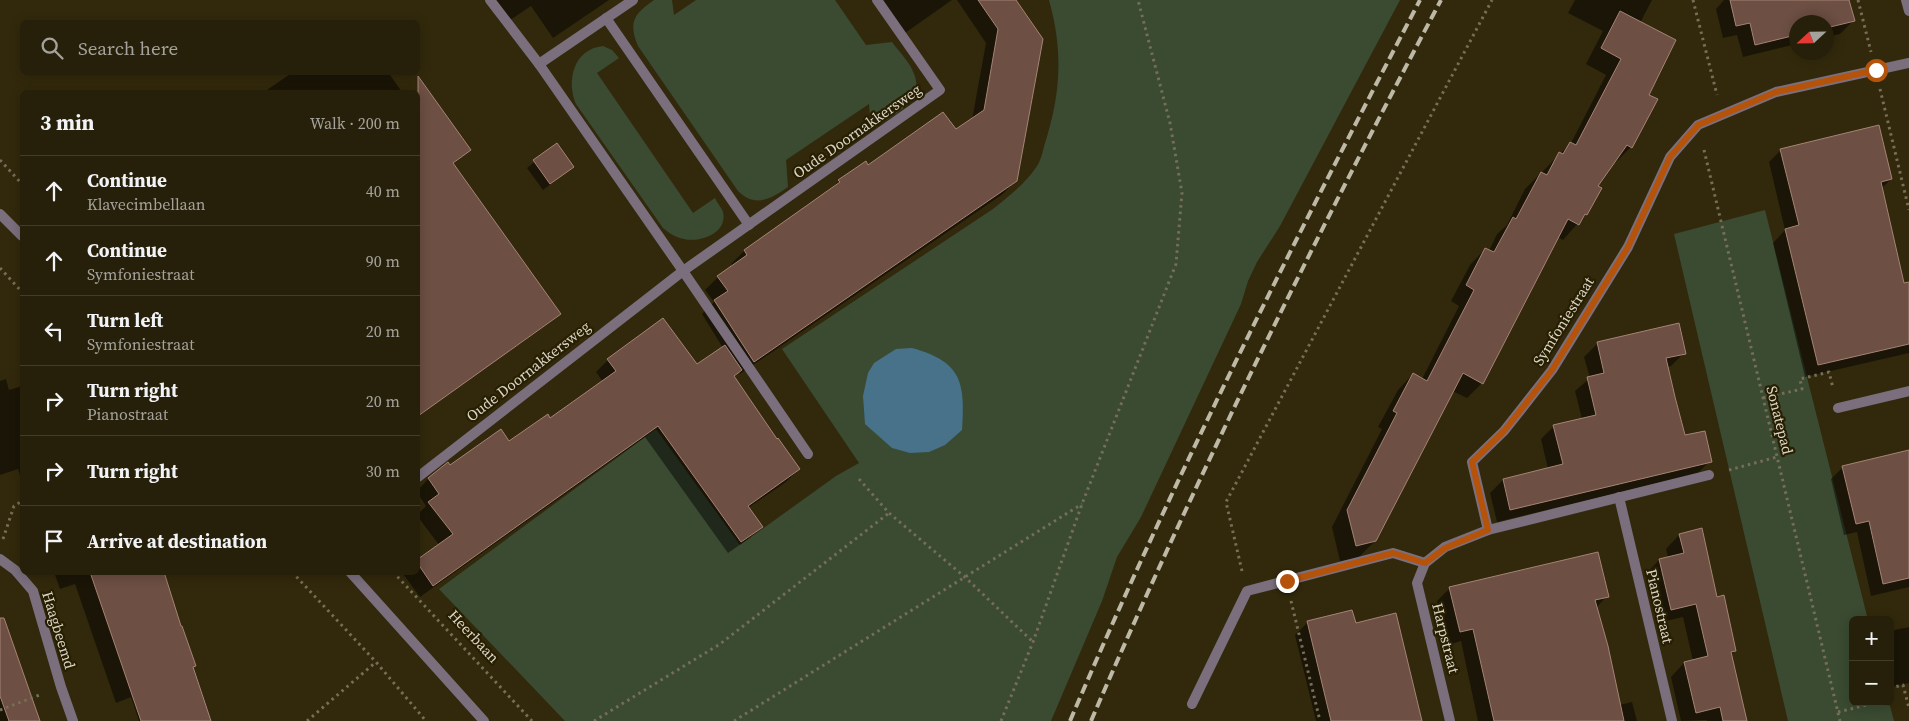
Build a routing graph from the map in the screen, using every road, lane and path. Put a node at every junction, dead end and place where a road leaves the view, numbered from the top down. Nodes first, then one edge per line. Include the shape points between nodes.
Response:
1 (490, 0) edge
2 (633, 0) edge
3 (877, 0) edge
4 (1138, 0) edge
5 (1492, 0) edge
6 (1693, 0) edge
7 (1858, 0) edge
8 (1906, 0) edge
9 (1909, 11) edge
10 (606, 18) junction
11 (1909, 63) edge
12 (539, 64) junction
13 (1876, 70) junction
14 (1722, 115) junction
15 (1698, 125) junction
16 (0, 160) edge
17 (20, 182) edge
18 (1909, 210) edge
19 (0, 214) edge
20 (749, 225) junction
21 (20, 234) edge
22 (0, 268) edge
23 (682, 271) junction
24 (20, 290) edge
25 (1909, 391) edge
26 (1763, 398) junction
27 (1838, 408) joint
28 (808, 454) dead end
29 (1778, 457) junction
30 (420, 475) edge
31 (1709, 475) joint
32 (859, 479) dead end
33 (1619, 497) junction
34 (20, 502) edge
35 (1082, 504) junction
36 (889, 513) junction
37 (1488, 530) junction
38 (0, 547) edge
39 (0, 559) edge
40 (1425, 563) junction
41 (295, 575) edge
42 (353, 575) edge
43 (396, 575) edge
44 (966, 578) junction
45 (1287, 581) junction
46 (1247, 591) junction
47 (1033, 642) junction
48 (376, 662) junction
49 (61, 687) junction
50 (1894, 687) edge
51 (1192, 704) dead end
52 (1863, 706) edge
53 (1909, 708) edge
54 (0, 710) edge
55 (1838, 712) junction
56 (73, 721) edge
57 (307, 721) edge
58 (426, 721) edge
59 (484, 721) edge
60 (532, 721) edge
61 (594, 721) edge
62 (734, 721) edge
63 (1001, 721) edge
64 (1320, 721) edge
65 (1450, 721) edge
66 (1672, 721) edge
67 (1840, 721) edge

1 - 12 street
2 - 10 street
3 - 20 street, Oude Doornakkersweg via 940,90
4 - 35 path via 1170,123 1182,193 1176,264
5 - 46 path via 1226,502
6 - 14 path
7 - 13 path
8 - 9 street
10 - 12 street
10 - 20 street
11 - 13 street
12 - 23 street
13 - 14 street via 1776,92
13 - 18 path
14 - 15 street
15 - 26 path, Sonatepad
15 - 37 street, Symfoniestraat via 1670,157 1628,247 1552,370 1504,431 1472,462
16 - 17 path
19 - 21 street
20 - 23 street, Oude Doornakkersweg
22 - 24 path
23 - 28 street
23 - 30 street, Oude Doornakkersweg
25 - 27 street
26 - 27 path via 1802,389 1800,379 1829,372
26 - 29 path, Sonatepad
29 - 31 path
29 - 55 path, Sonatepad
31 - 33 street
32 - 36 path
33 - 37 street
33 - 66 street, Pianostraat
34 - 38 path via 14,506
35 - 44 path
35 - 47 path
36 - 44 path
36 - 61 path via 720,644
37 - 40 street via 1445,548
39 - 49 street, Haagbeemd via 15,570 32,591
40 - 45 street via 1393,553
40 - 65 street, Harpstraat via 1417,583
41 - 48 path
42 - 59 street
43 - 60 path, Heerbaan
44 - 47 path
44 - 62 path
45 - 46 street
45 - 64 path
46 - 51 street
47 - 63 path
48 - 57 path
48 - 58 path
49 - 54 path
49 - 56 street, Haagbeemd
50 - 53 path via 1903,685
52 - 55 path
55 - 67 path, Sonatepad

